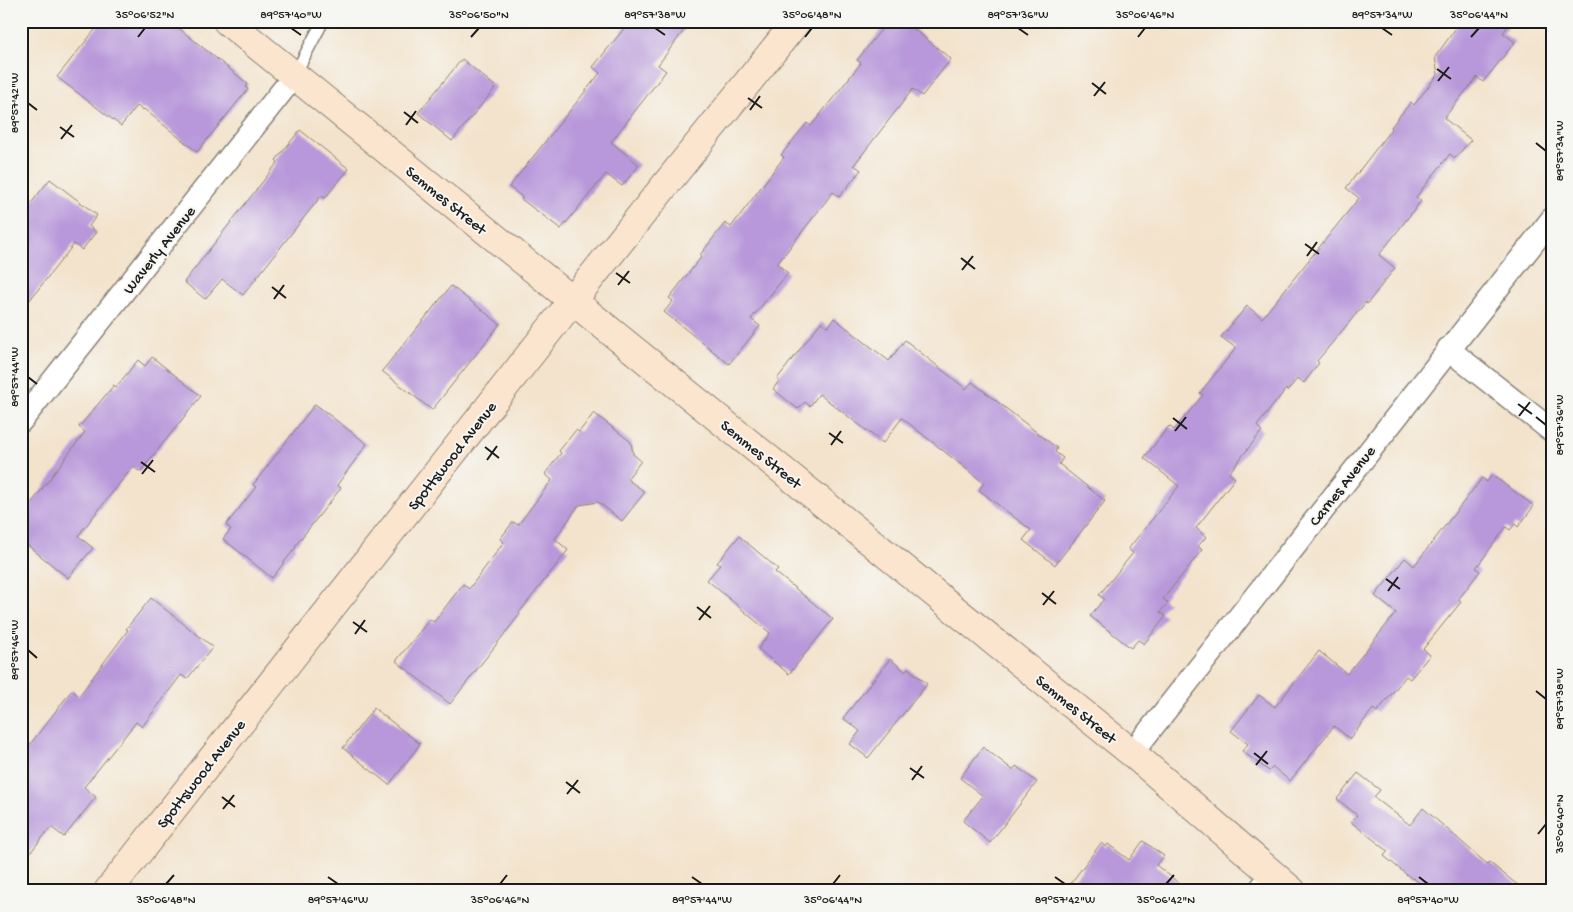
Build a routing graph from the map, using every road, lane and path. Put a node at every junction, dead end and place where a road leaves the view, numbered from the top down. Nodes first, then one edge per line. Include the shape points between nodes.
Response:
1 (227, 21) edge
2 (323, 21) edge
3 (797, 21) edge
4 (294, 76) junction
5 (1552, 219) edge
6 (573, 300) junction
7 (1448, 350) junction
8 (21, 421) edge
9 (1552, 431) edge
10 (1132, 752) junction
11 (1274, 885) edge
12 (108, 891) edge

1 - 4 main road, Semmes Street
2 - 4 lane
3 - 6 main road, Spottswood Avenue
4 - 6 main road, Semmes Street
4 - 8 street, Waverly Avenue
5 - 7 street, Carnes Avenue
6 - 10 main road, Semmes Street
6 - 12 main road, Spottswood Avenue
7 - 9 street
7 - 10 street, Carnes Avenue
10 - 11 main road, Semmes Street

